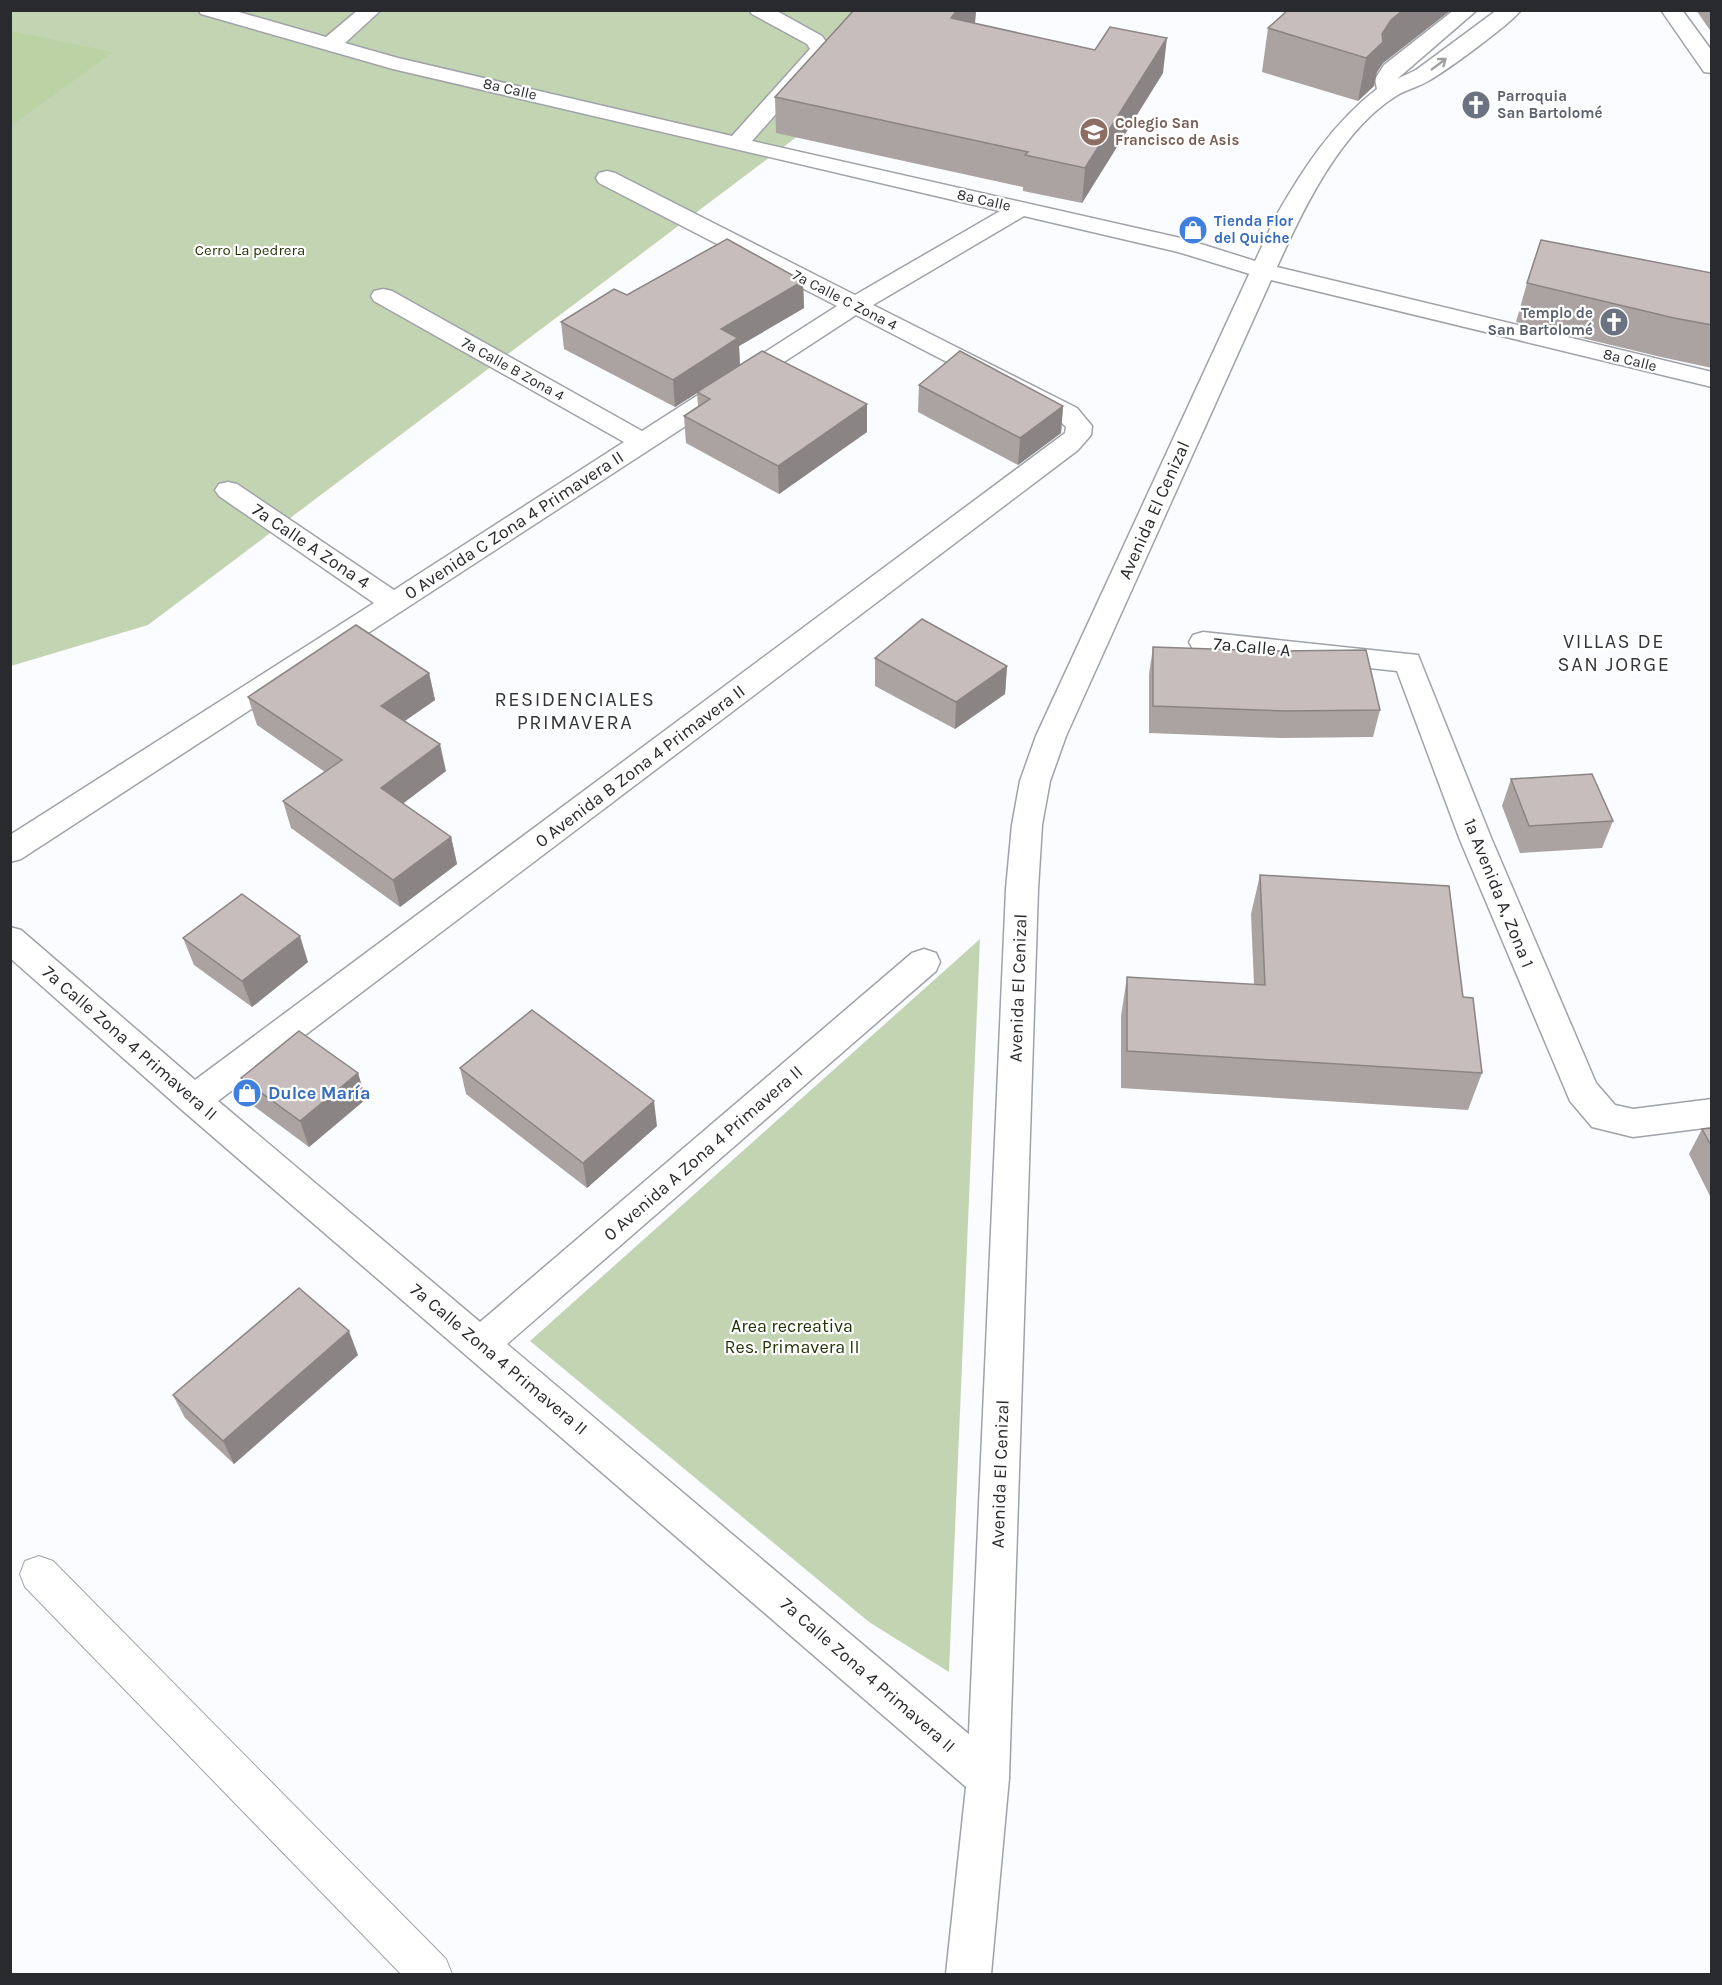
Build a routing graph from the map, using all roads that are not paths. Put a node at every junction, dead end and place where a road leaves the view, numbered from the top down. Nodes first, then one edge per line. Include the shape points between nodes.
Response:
1 (208, 10) edge
2 (371, 10) edge
3 (759, 10) edge
4 (1467, 10) edge
5 (1511, 10) edge
6 (1671, 10) edge
7 (329, 46) junction
8 (1712, 67) edge
9 (1388, 92) junction
10 (737, 144) junction
11 (607, 178) dead end
12 (1022, 208) junction
13 (1263, 271) junction
14 (383, 296) dead end
15 (855, 305) junction
16 (1712, 381) edge
17 (1079, 426) joint
18 (643, 442) junction
19 (228, 490) dead end
20 (394, 603) junction
21 (1203, 642) dead end
22 (1408, 662) joint
23 (10, 851) edge
24 (10, 939) edge
25 (924, 962) dead end
26 (194, 1100) junction
27 (1712, 1113) edge
28 (482, 1344) junction
29 (39, 1574) dead end
30 (988, 1778) junction
31 (431, 1974) edge
32 (968, 1974) edge

1 - 7 street, 8a Calle
2 - 7 street
3 - 10 street via 815,40 821,50
4 - 9 street, Avenida El Cenizal via 1392,70 1386,79
9 -> 5 street, Avenida El Cenizal via 1411,84
6 - 8 street
7 - 10 street, 8a Calle
9 - 13 street, Avenida El Cenizal via 1333,146 1306,182
10 - 12 street, 8a Calle
11 - 15 street, 7a Calle C Zona 4
12 - 13 street, 8a Calle via 1185,246
12 - 15 street, 0 Avenida C Zona 4 Primavera II
13 - 16 street, 8a Calle
13 - 30 street, Avenida El Cenizal via 1051,736 1035,781 1022,889
14 - 18 street, 7a Calle B Zona 4
15 - 17 street, 7a Calle C Zona 4 via 1068,414
15 - 18 street, 0 Avenida C Zona 4 Primavera II
17 - 26 street, 0 Avenida B Zona 4 Primavera II via 1078,435 1069,444
18 - 20 street, 0 Avenida C Zona 4 Primavera II
19 - 20 street, 7a Calle A Zona 4
20 - 23 street, 0 Avenida C Zona 4 Primavera II
21 - 22 street, 7a Calle A
22 - 27 street, 1a Avenida A, Zona 1 via 1476,840 1582,1091 1604,1117 1633,1123
24 - 26 street, 7a Calle Zona 4 Primavera II
25 - 28 street, 0 Avenida A Zona 4 Primavera II
26 - 28 street, 7a Calle Zona 4 Primavera II
28 - 30 street, 7a Calle Zona 4 Primavera II
29 - 31 lane
30 - 32 street, Avenida El Cenizal

